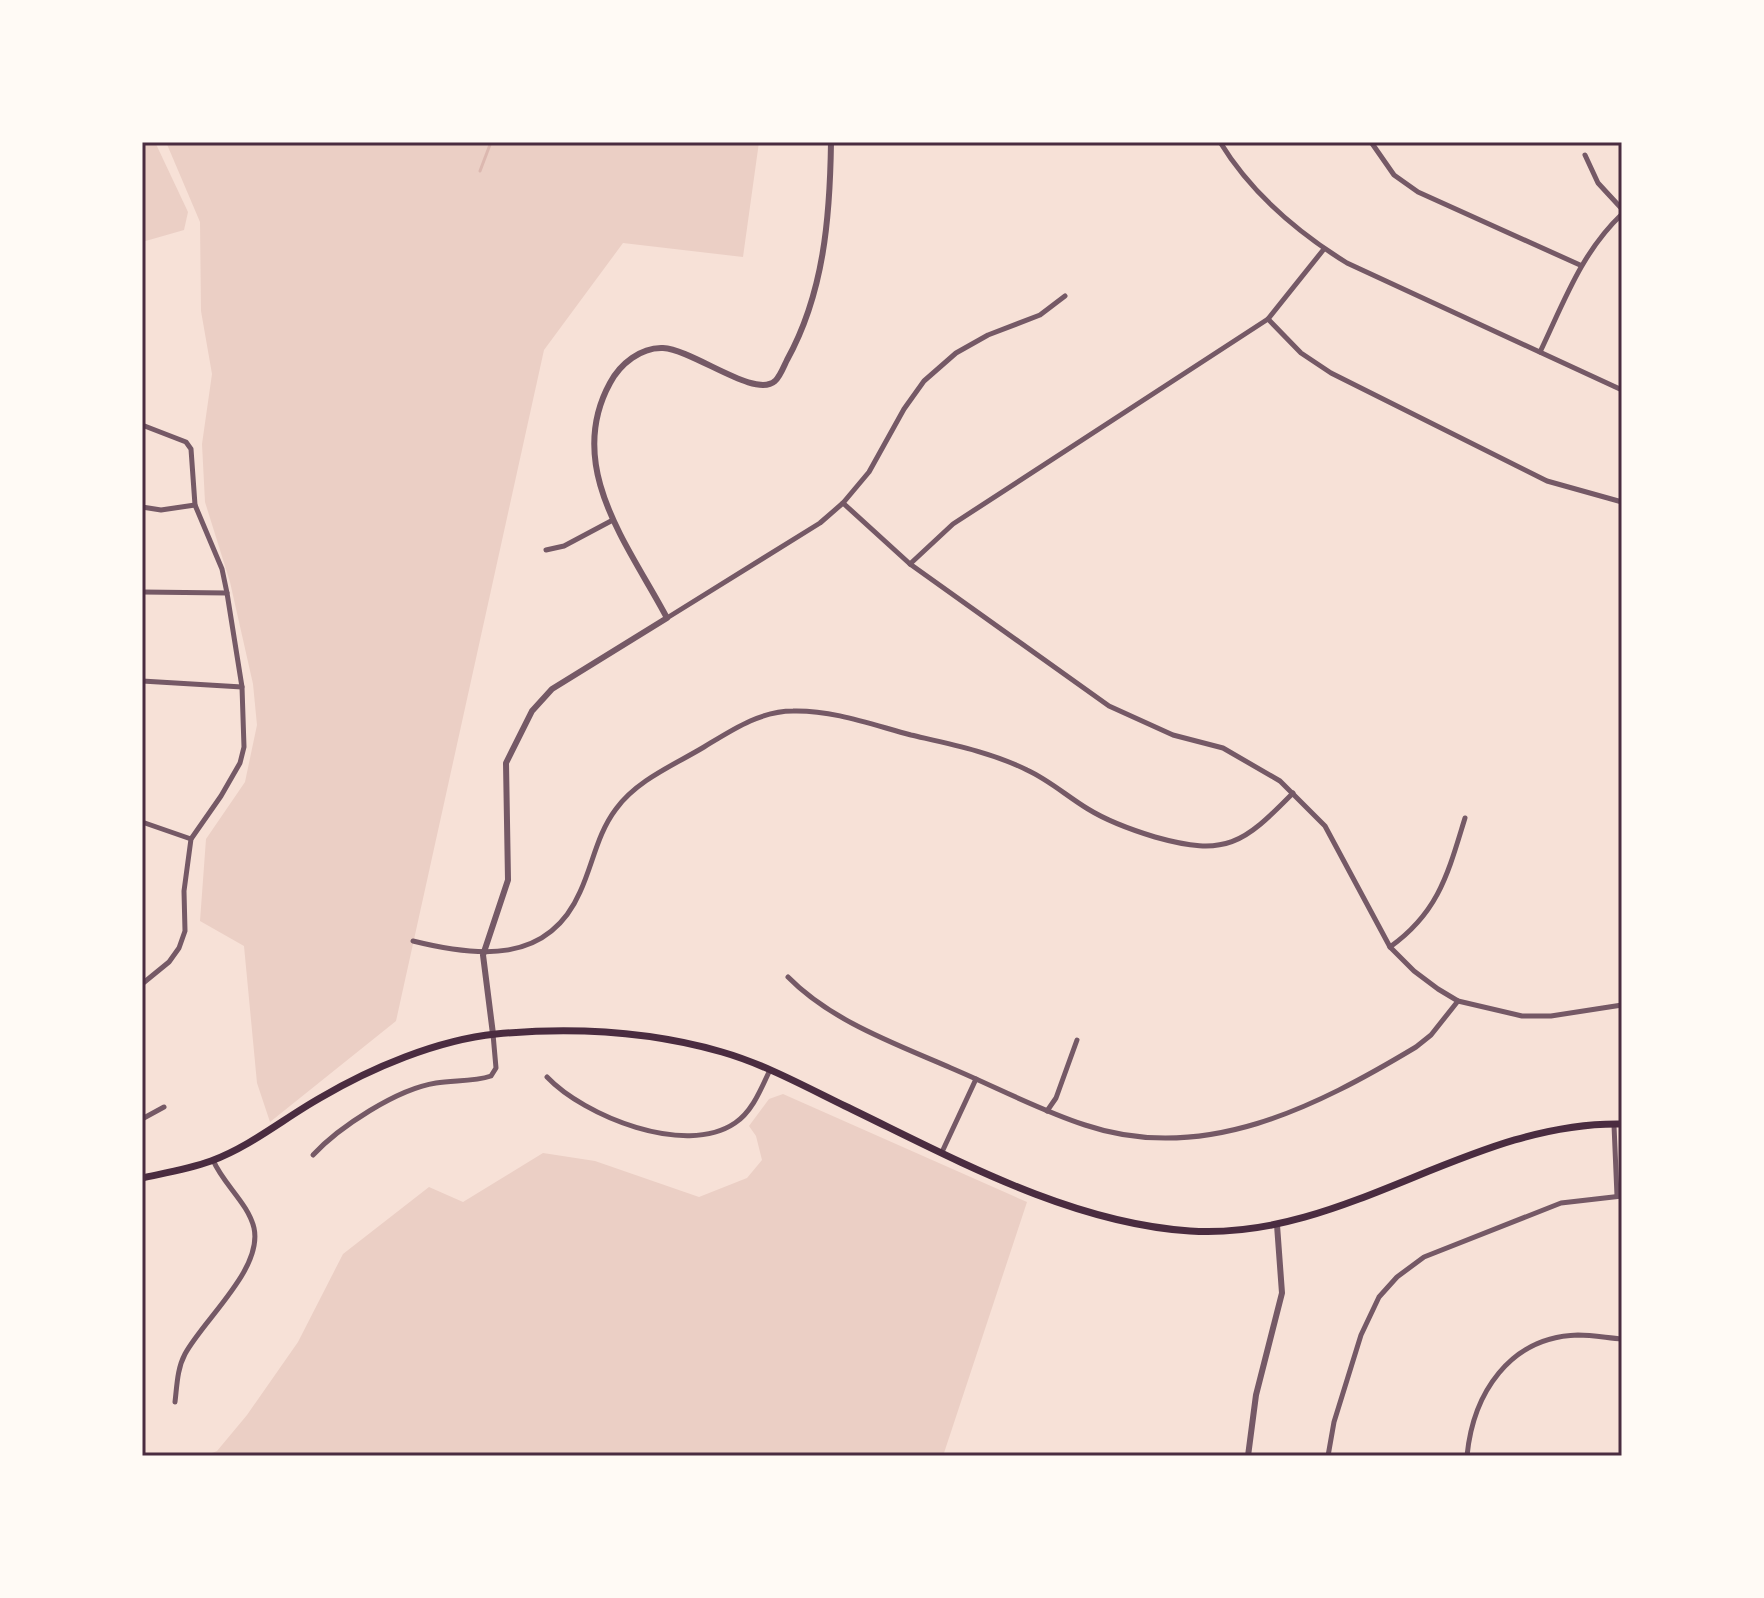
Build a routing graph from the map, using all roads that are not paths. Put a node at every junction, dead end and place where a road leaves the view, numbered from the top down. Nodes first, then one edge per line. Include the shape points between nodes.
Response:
1 (831, 142) edge
2 (1220, 142) edge
3 (1371, 142) edge
4 (1585, 155) dead end
5 (1622, 212) edge
6 (1324, 249) junction
7 (1580, 265) junction
8 (1065, 296) dead end
9 (1268, 319) junction
10 (1540, 352) junction
11 (1622, 390) edge
12 (142, 425) edge
13 (1622, 502) edge
14 (843, 503) junction
15 (195, 505) junction
16 (142, 507) edge
17 (611, 521) junction
18 (546, 550) dead end
19 (910, 564) junction
20 (142, 592) edge
21 (227, 593) junction
22 (667, 618) junction
23 (142, 681) edge
24 (242, 687) junction
25 (1293, 793) junction
26 (1465, 818) dead end
27 (142, 822) edge
28 (191, 839) junction
29 (413, 941) dead end
30 (1390, 947) junction
31 (483, 955) junction
32 (788, 977) dead end
33 (142, 984) edge
34 (1458, 1001) junction
35 (1622, 1005) edge
36 (493, 1034) junction
37 (1077, 1040) dead end
38 (769, 1072) junction
39 (547, 1077) dead end
40 (976, 1079) junction
41 (164, 1107) dead end
42 (1047, 1111) junction
43 (142, 1119) edge
44 (1618, 1124) edge
45 (942, 1152) junction
46 (313, 1155) dead end
47 (213, 1160) junction
48 (142, 1178) edge
49 (1619, 1196) edge
50 (1277, 1225) junction
51 (1622, 1339) edge
52 (175, 1402) dead end
53 (1248, 1456) edge
54 (1328, 1456) edge
55 (1467, 1456) edge

1 - 17 street via 830,214 818,278 797,342 776,381 761,387 745,383 696,356 662,348 636,355 617,370 602,398 595,431 598,481
2 - 6 street via 1252,189
3 - 7 street via 1394,175 1418,192
4 - 5 street via 1598,183
5 - 7 street
6 - 9 street
6 - 10 street
7 - 10 street
8 - 14 street via 1040,315 956,353 924,381 869,472
9 - 13 street via 1301,353 1331,373 1547,481
9 - 19 street via 953,524
10 - 11 street
12 - 15 street via 186,442 191,449
14 - 19 street
14 - 22 street via 820,523
15 - 16 street
15 - 21 street
17 - 18 street
17 - 22 street
19 - 25 street via 1109,706 1173,735 1223,748
20 - 21 street
21 - 24 street
22 - 31 street via 552,689 532,711 506,763 508,880
23 - 24 street
24 - 28 street via 246,727 240,763
25 - 30 street via 1325,826
25 - 31 street via 1239,839 1193,848 1131,830 1027,770 981,752 840,716 786,711 742,724 634,789 598,838 579,895 559,922 525,947
26 - 30 street via 1437,899
27 - 28 street
28 - 33 street via 185,931 169,962
29 - 31 street
30 - 34 street
31 - 36 street
32 - 40 street via 809,998
34 - 35 street via 1522,1016
34 - 42 street via 1431,1035 1382,1068 1298,1110 1227,1133 1172,1139 1129,1136
36 - 38 main road via 601,1031 665,1039 726,1053
36 - 46 street via 496,1068 491,1076 432,1083 384,1104 333,1133
36 - 47 main road via 437,1047 356,1078
37 - 42 street
38 - 39 street via 750,1108 735,1123 679,1138 641,1129 563,1095
38 - 45 main road
40 - 42 street
40 - 45 street
41 - 43 street
44 - 49 street
44 - 50 main road via 1485,1148 1353,1203
45 - 50 main road via 1082,1211 1135,1224 1190,1231
47 - 48 main road
47 - 52 street via 251,1219 256,1241 244,1270 185,1355
49 - 54 street via 1561,1203 1424,1257 1397,1277 1379,1297 1361,1335
50 - 53 street via 1282,1293 1256,1395
51 - 55 street via 1577,1335 1518,1355 1478,1402

